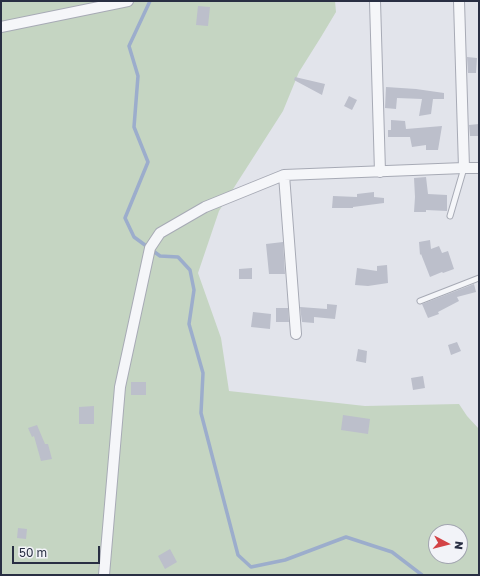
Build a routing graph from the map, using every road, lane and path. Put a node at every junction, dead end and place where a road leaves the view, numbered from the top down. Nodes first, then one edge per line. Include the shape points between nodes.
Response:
1 (128, 1) edge
2 (375, 1) edge
3 (459, 1) edge
4 (1, 27) edge
5 (464, 168) junction
6 (479, 168) edge
7 (380, 172) junction
8 (284, 175) junction
9 (450, 216) dead end
10 (479, 278) edge
11 (420, 301) dead end
12 (296, 334) dead end
13 (104, 575) edge

1 - 4 street
2 - 7 street
3 - 5 street
5 - 6 street
5 - 7 street
5 - 9 lane
7 - 8 street
8 - 12 street
8 - 13 street via 205,207 160,233 150,248 120,386
10 - 11 lane

